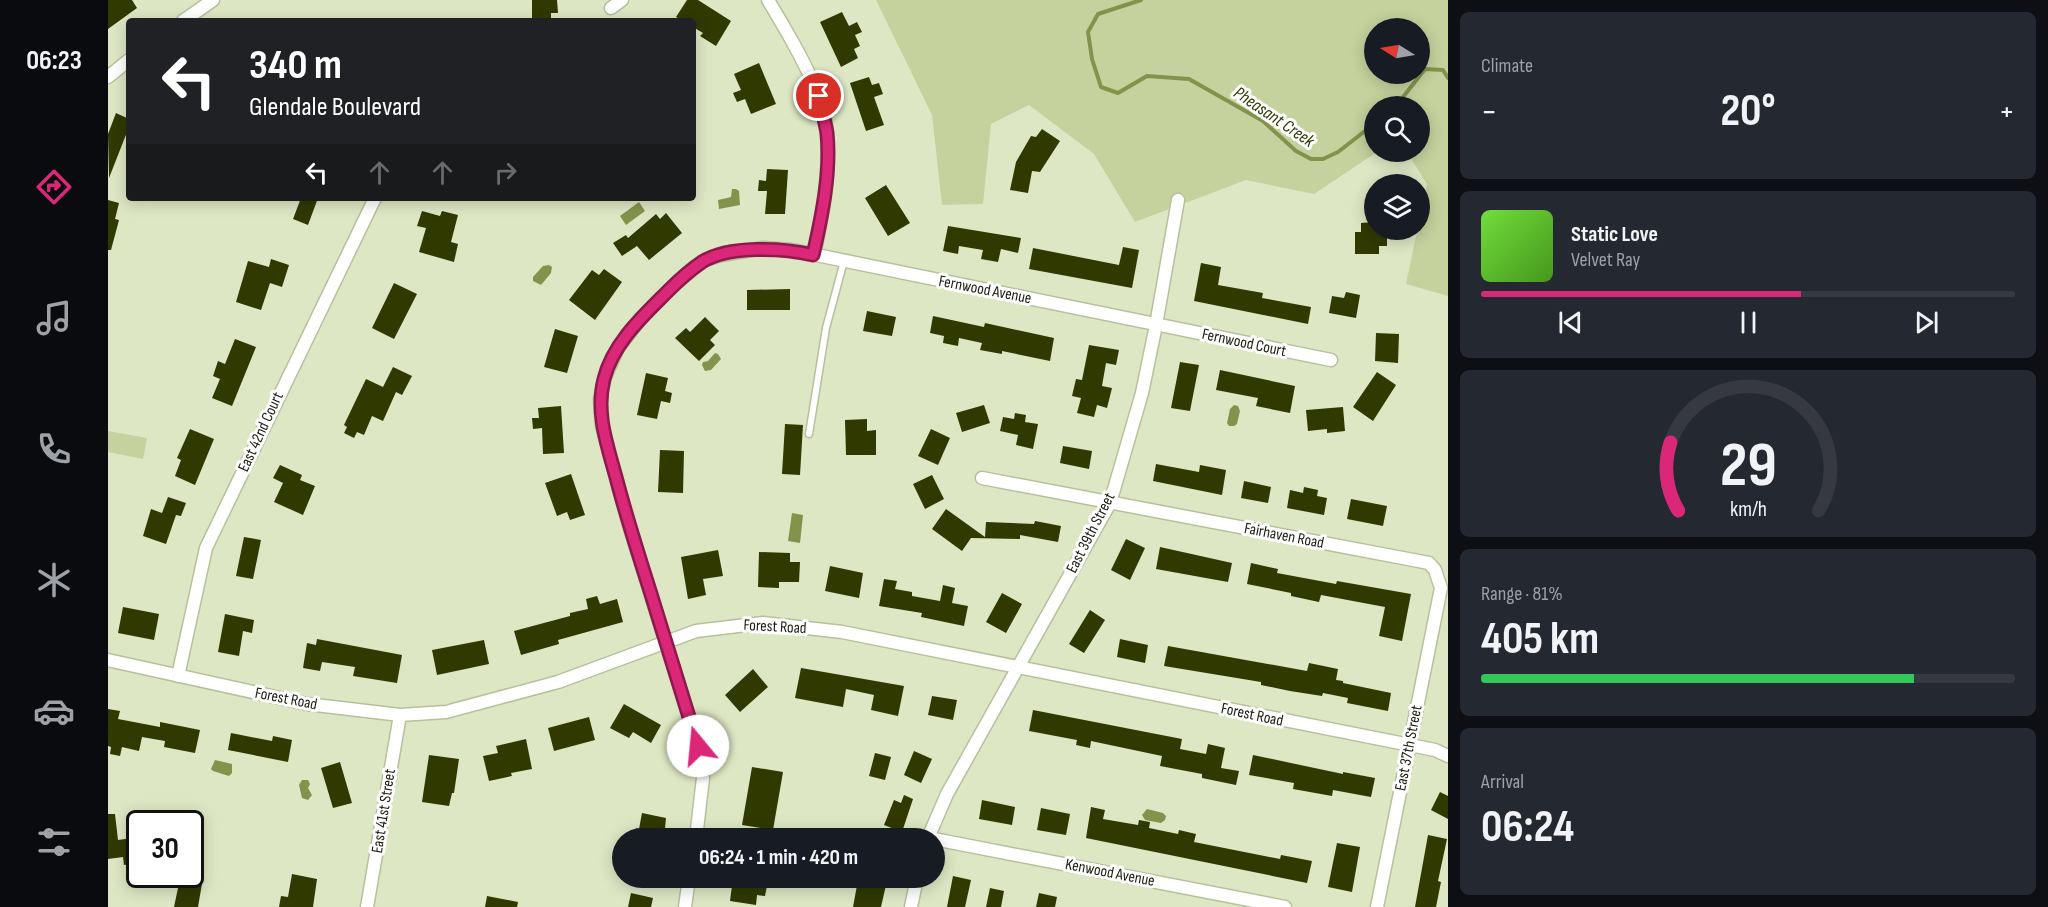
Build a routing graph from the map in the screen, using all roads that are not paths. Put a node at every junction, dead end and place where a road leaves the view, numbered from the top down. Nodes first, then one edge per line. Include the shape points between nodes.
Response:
1 (213, 0) edge
2 (622, 0) edge
3 (768, 0) edge
4 (611, 9) dead end
5 (187, 18) edge
6 (126, 62) edge
7 (108, 77) edge
8 (1178, 200) dead end
9 (374, 201) edge
10 (813, 255) junction
11 (844, 261) junction
12 (1156, 325) junction
13 (1331, 360) dead end
14 (808, 434) dead end
15 (982, 478) dead end
16 (1110, 503) junction
17 (1441, 589) joint
18 (666, 642) junction
19 (108, 660) edge
20 (1018, 667) junction
21 (178, 676) junction
22 (400, 715) junction
23 (1409, 745) junction
24 (1448, 756) edge
25 (697, 828) edge
26 (935, 828) edge
27 (945, 841) edge
28 (688, 888) edge
29 (915, 888) edge
30 (367, 907) edge
31 (685, 907) edge
32 (911, 907) edge
33 (1285, 907) edge
34 (1377, 907) edge

1 - 5 street
2 - 4 street
3 - 10 street via 819,96 827,134 824,210
6 - 7 street
8 - 12 street, East 39th Street
9 - 21 street, East 42nd Court via 207,548
10 - 11 street, Fernwood Avenue
10 - 18 street, Fernwood Avenue via 764,248 703,261 641,318 618,348 605,377 600,399 602,426
11 - 12 street, Fernwood Avenue
11 - 14 lane via 826,328
12 - 13 street, Fernwood Court
12 - 16 street, East 39th Street via 1142,393
15 - 16 street
16 - 17 street, Fairhaven Road via 1429,563
16 - 20 street, East 39th Street
17 - 23 street, East 37th Street
18 - 20 street, Forest Road via 696,631 763,623 842,632
18 - 22 street, Forest Road via 547,685 446,712
18 - 25 street, Fernwood Avenue via 698,746 703,778
19 - 21 street, Forest Road
20 - 23 street, Forest Road
20 - 26 street, East 39th Street via 947,794
21 - 22 street, Forest Road via 307,704
22 - 30 street, East 41st Street
23 - 24 street, Forest Road
23 - 34 street, East 37th Street
27 - 33 street, Kenwood Avenue
28 - 31 street
29 - 32 street

